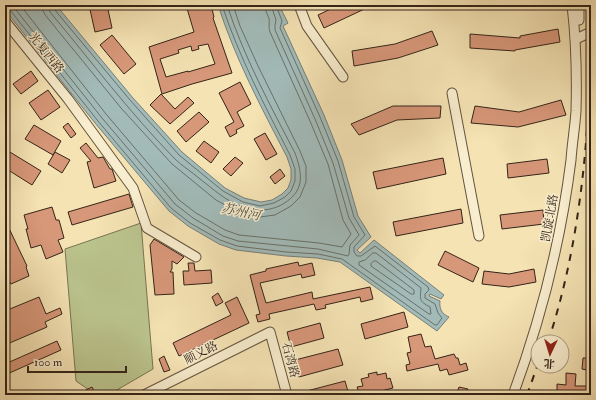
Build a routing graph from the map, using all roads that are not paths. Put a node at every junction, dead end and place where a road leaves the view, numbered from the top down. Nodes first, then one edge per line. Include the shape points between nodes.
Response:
1 (298, 5) edge
2 (572, 5) edge
3 (579, 5) edge
4 (5, 21) edge
5 (591, 32) edge
6 (576, 39) junction
7 (343, 77) dead end
8 (452, 93) dead end
9 (479, 236) dead end
10 (196, 257) dead end
11 (270, 332) joint
12 (144, 395) edge
13 (287, 395) edge
14 (513, 395) edge

1 - 7 street via 307,26
2 - 6 street, 凯旋北路
3 - 6 street, 凯旋北路
4 - 10 street, 光复西路 via 133,188 147,228
5 - 6 street
6 - 14 street, 凯旋北路 via 576,112 566,198 556,253
8 - 9 street
11 - 12 street, 顺义路
11 - 13 street, 石湾路

